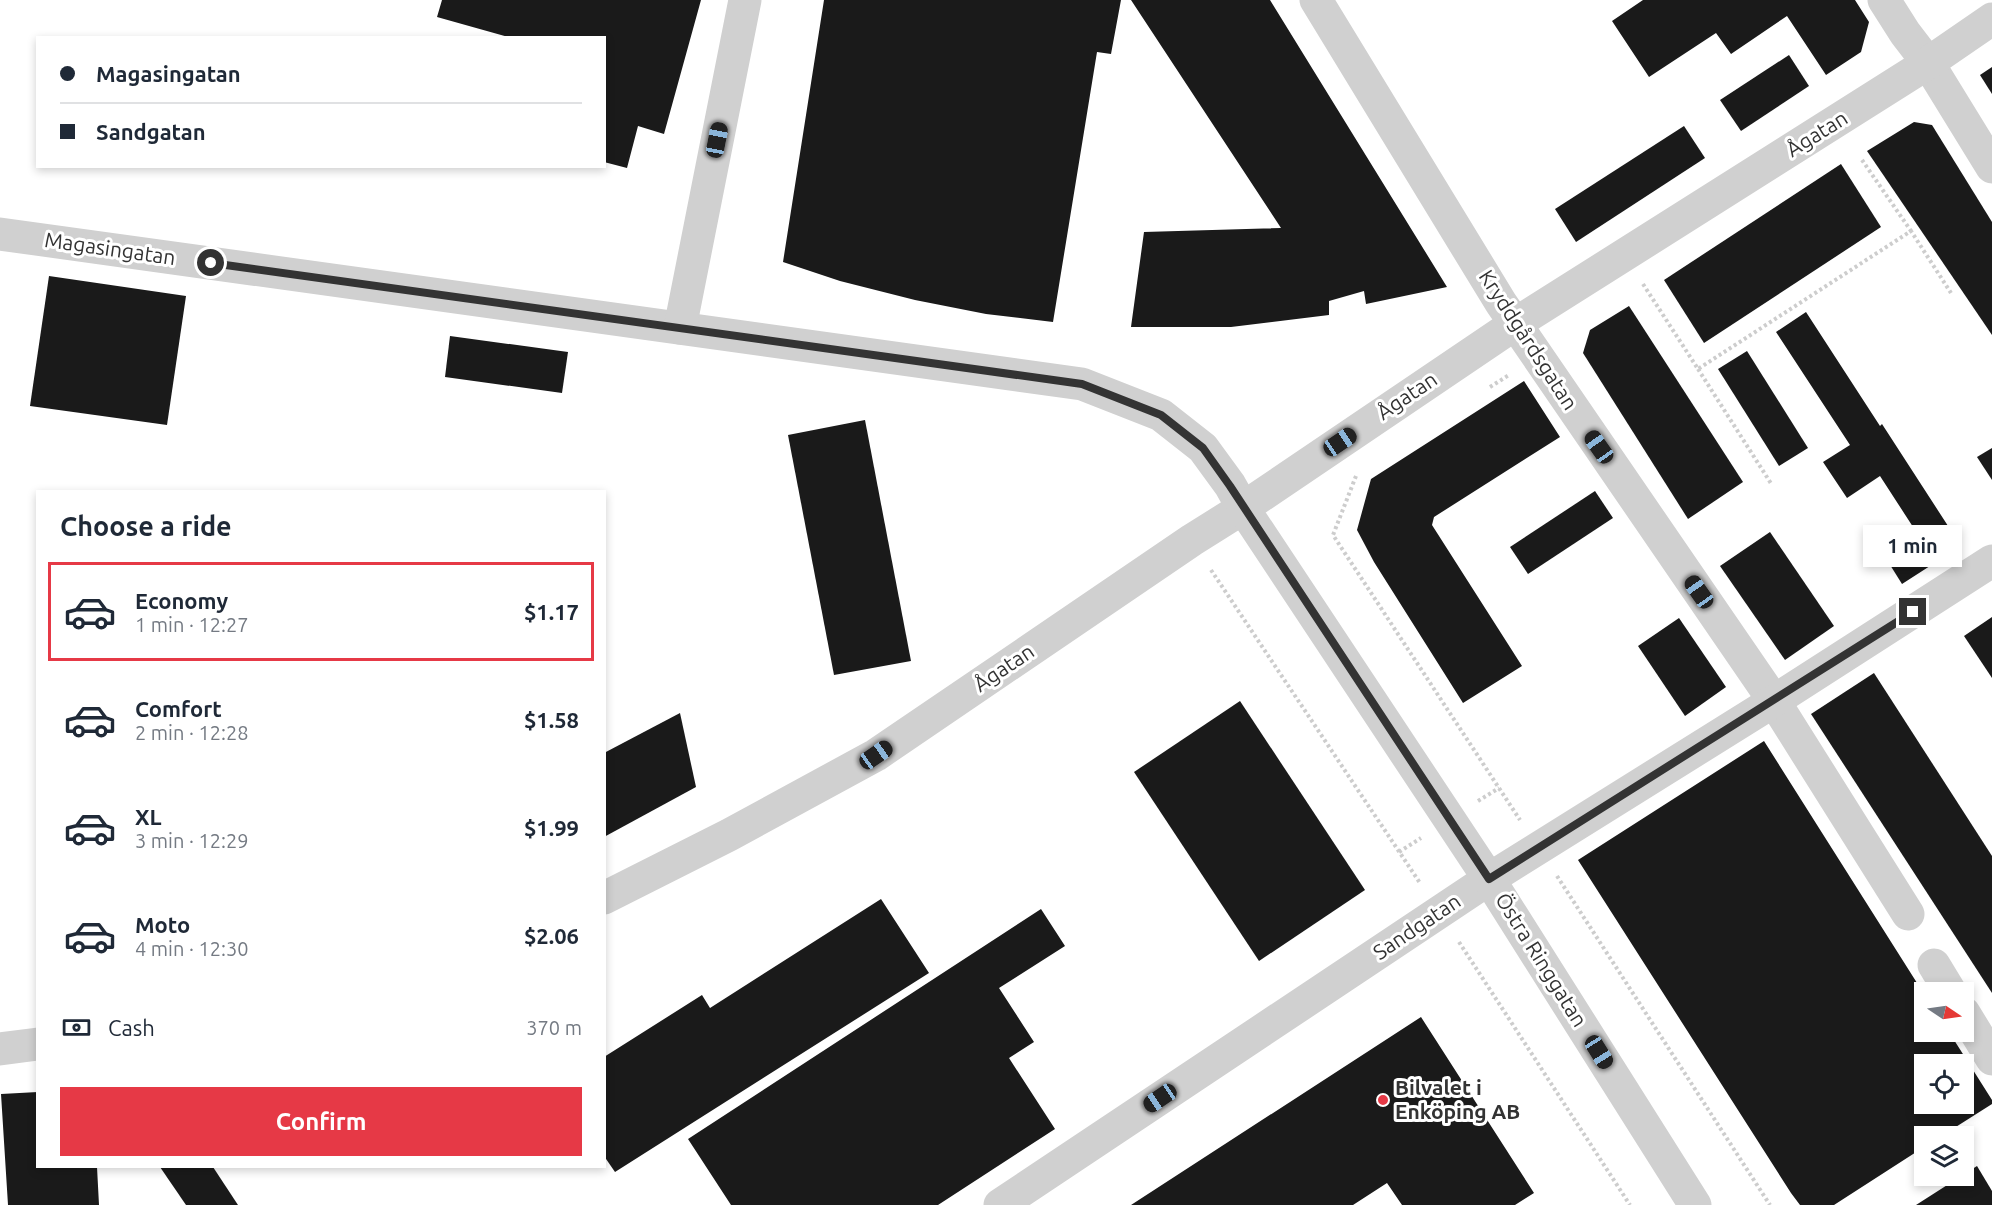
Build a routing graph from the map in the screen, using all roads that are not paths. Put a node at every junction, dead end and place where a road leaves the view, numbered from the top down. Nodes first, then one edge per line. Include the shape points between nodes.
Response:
1 (745, 0) edge
2 (1316, 0) edge
3 (1884, 0) edge
4 (1992, 19) edge
5 (1929, 63) junction
6 (1992, 167) edge
7 (0, 234) edge
8 (1515, 324) junction
9 (680, 328) junction
10 (1243, 508) junction
11 (1992, 561) edge
12 (1774, 701) junction
13 (1489, 879) junction
14 (606, 897) edge
15 (1908, 914) dead end
16 (1934, 965) dead end
17 (1944, 982) edge
18 (1974, 1029) edge
19 (36, 1044) edge
20 (0, 1049) edge
21 (1992, 1059) edge
22 (1000, 1205) edge
23 (1695, 1205) edge

1 - 9 street
2 - 8 street, Kryddgårdsgatan
3 - 5 street
4 - 5 street, Ågatan
5 - 6 street
5 - 8 street, Ågatan
7 - 9 street, Magasingatan
8 - 10 street, Ågatan
8 - 12 street, Kryddgårdsgatan
9 - 10 street, Magasingatan via 1082,384 1161,415 1203,448
10 - 13 street, Östra Ringgatan
10 - 14 street, Ågatan via 876,755
11 - 12 street, Sandgatan
12 - 13 street, Sandgatan
12 - 15 street, Kryddgårdsgatan
13 - 22 street, Sandgatan
13 - 23 street, Östra Ringgatan
16 - 17 street
18 - 21 street
19 - 20 street

